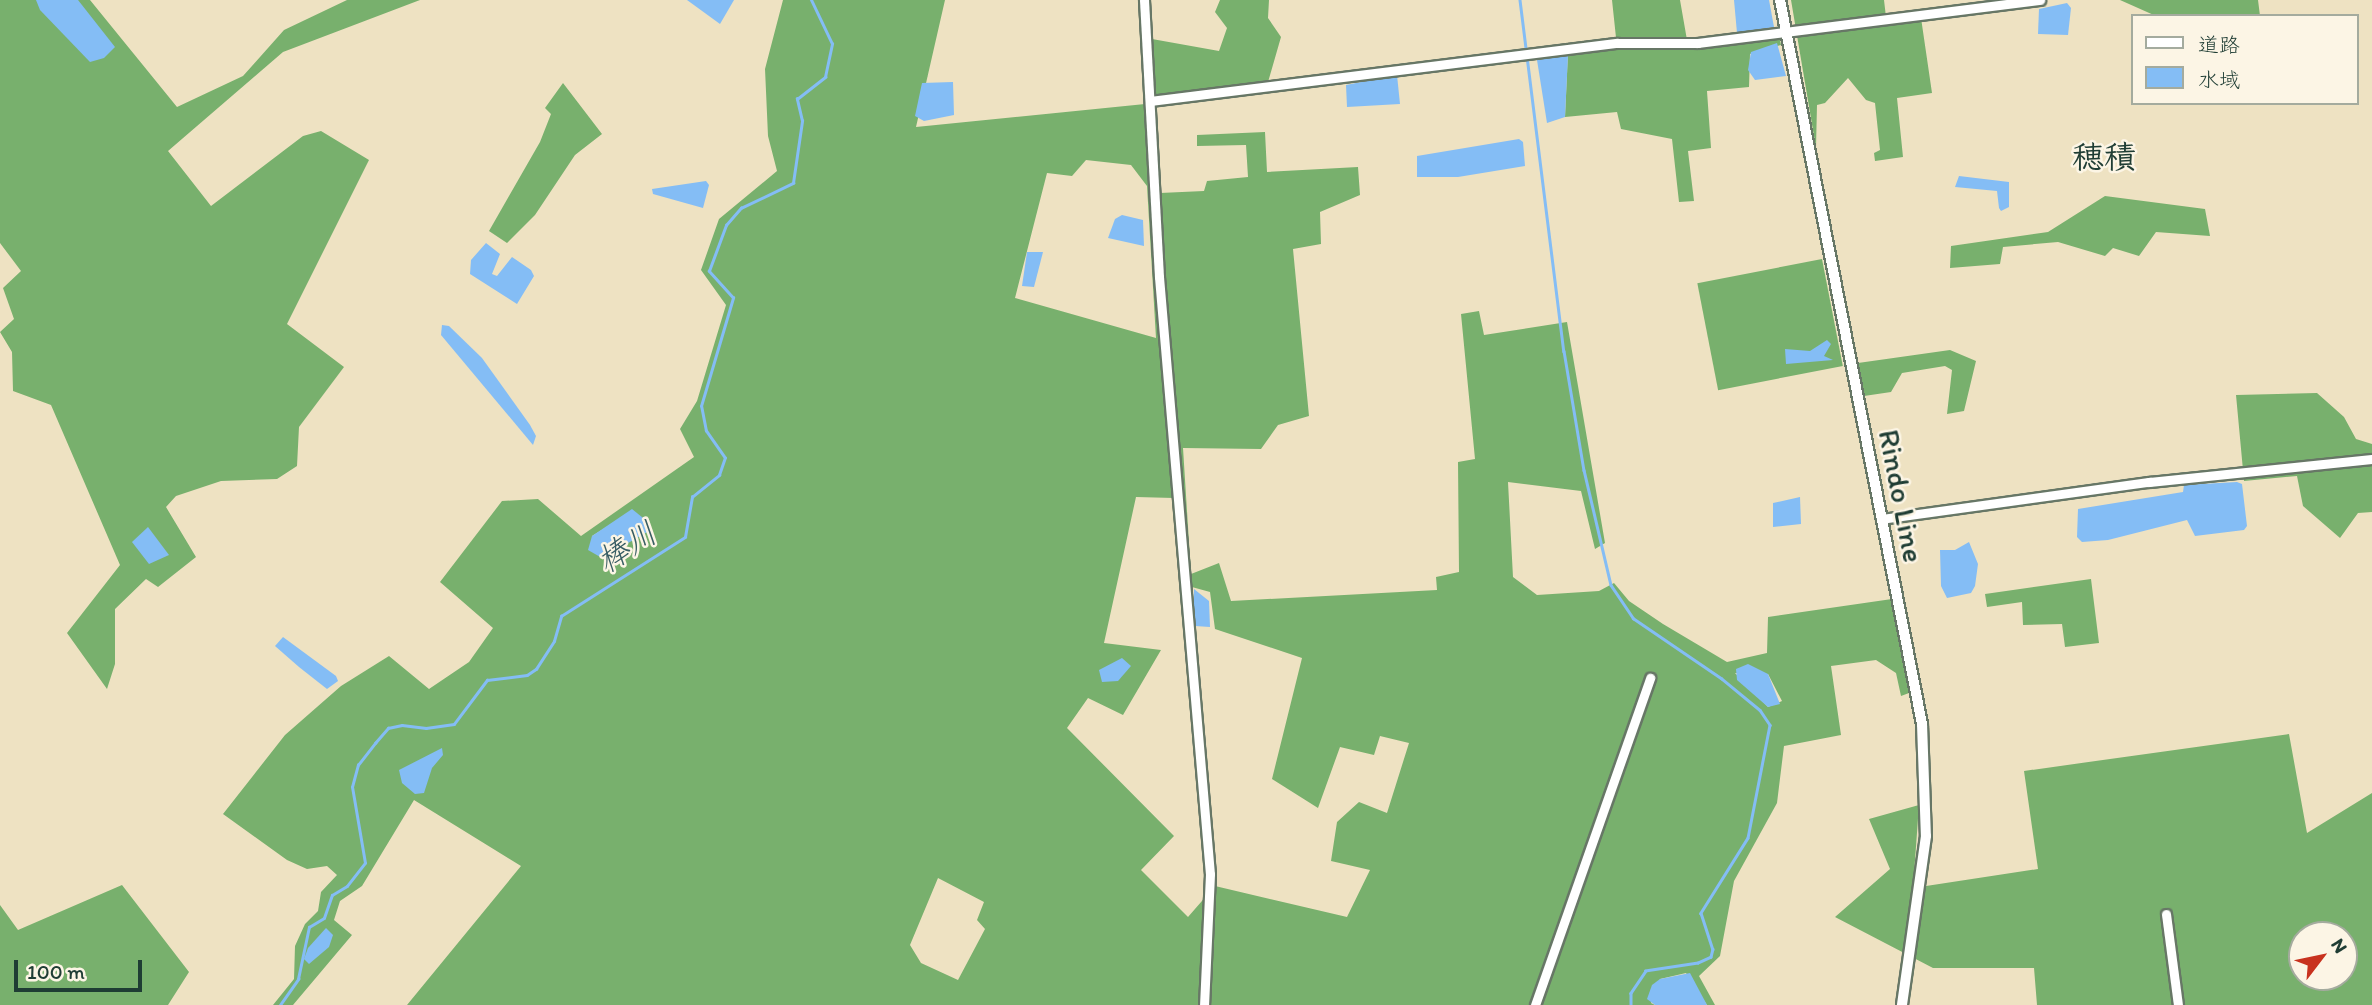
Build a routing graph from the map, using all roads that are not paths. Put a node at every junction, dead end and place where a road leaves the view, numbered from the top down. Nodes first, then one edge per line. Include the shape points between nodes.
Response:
1 (1144, 0) edge
2 (1780, 0) edge
3 (2040, 0) edge
4 (1787, 33) junction
5 (1150, 101) junction
6 (2372, 459) edge
7 (1881, 519) junction
8 (1650, 678) dead end
9 (2166, 914) dead end
10 (1204, 1005) edge
11 (1535, 1005) edge
12 (1902, 1005) edge
13 (2178, 1005) edge

1 - 5 street
2 - 4 street, Rindo Line
3 - 4 street
4 - 5 street via 1698,43 1618,43
4 - 7 street, Rindo Line
5 - 10 street via 1167,383 1210,874
6 - 7 street via 2149,482
7 - 12 street, Rindo Line via 1922,724 1927,776 1926,836
8 - 11 street
9 - 13 street

